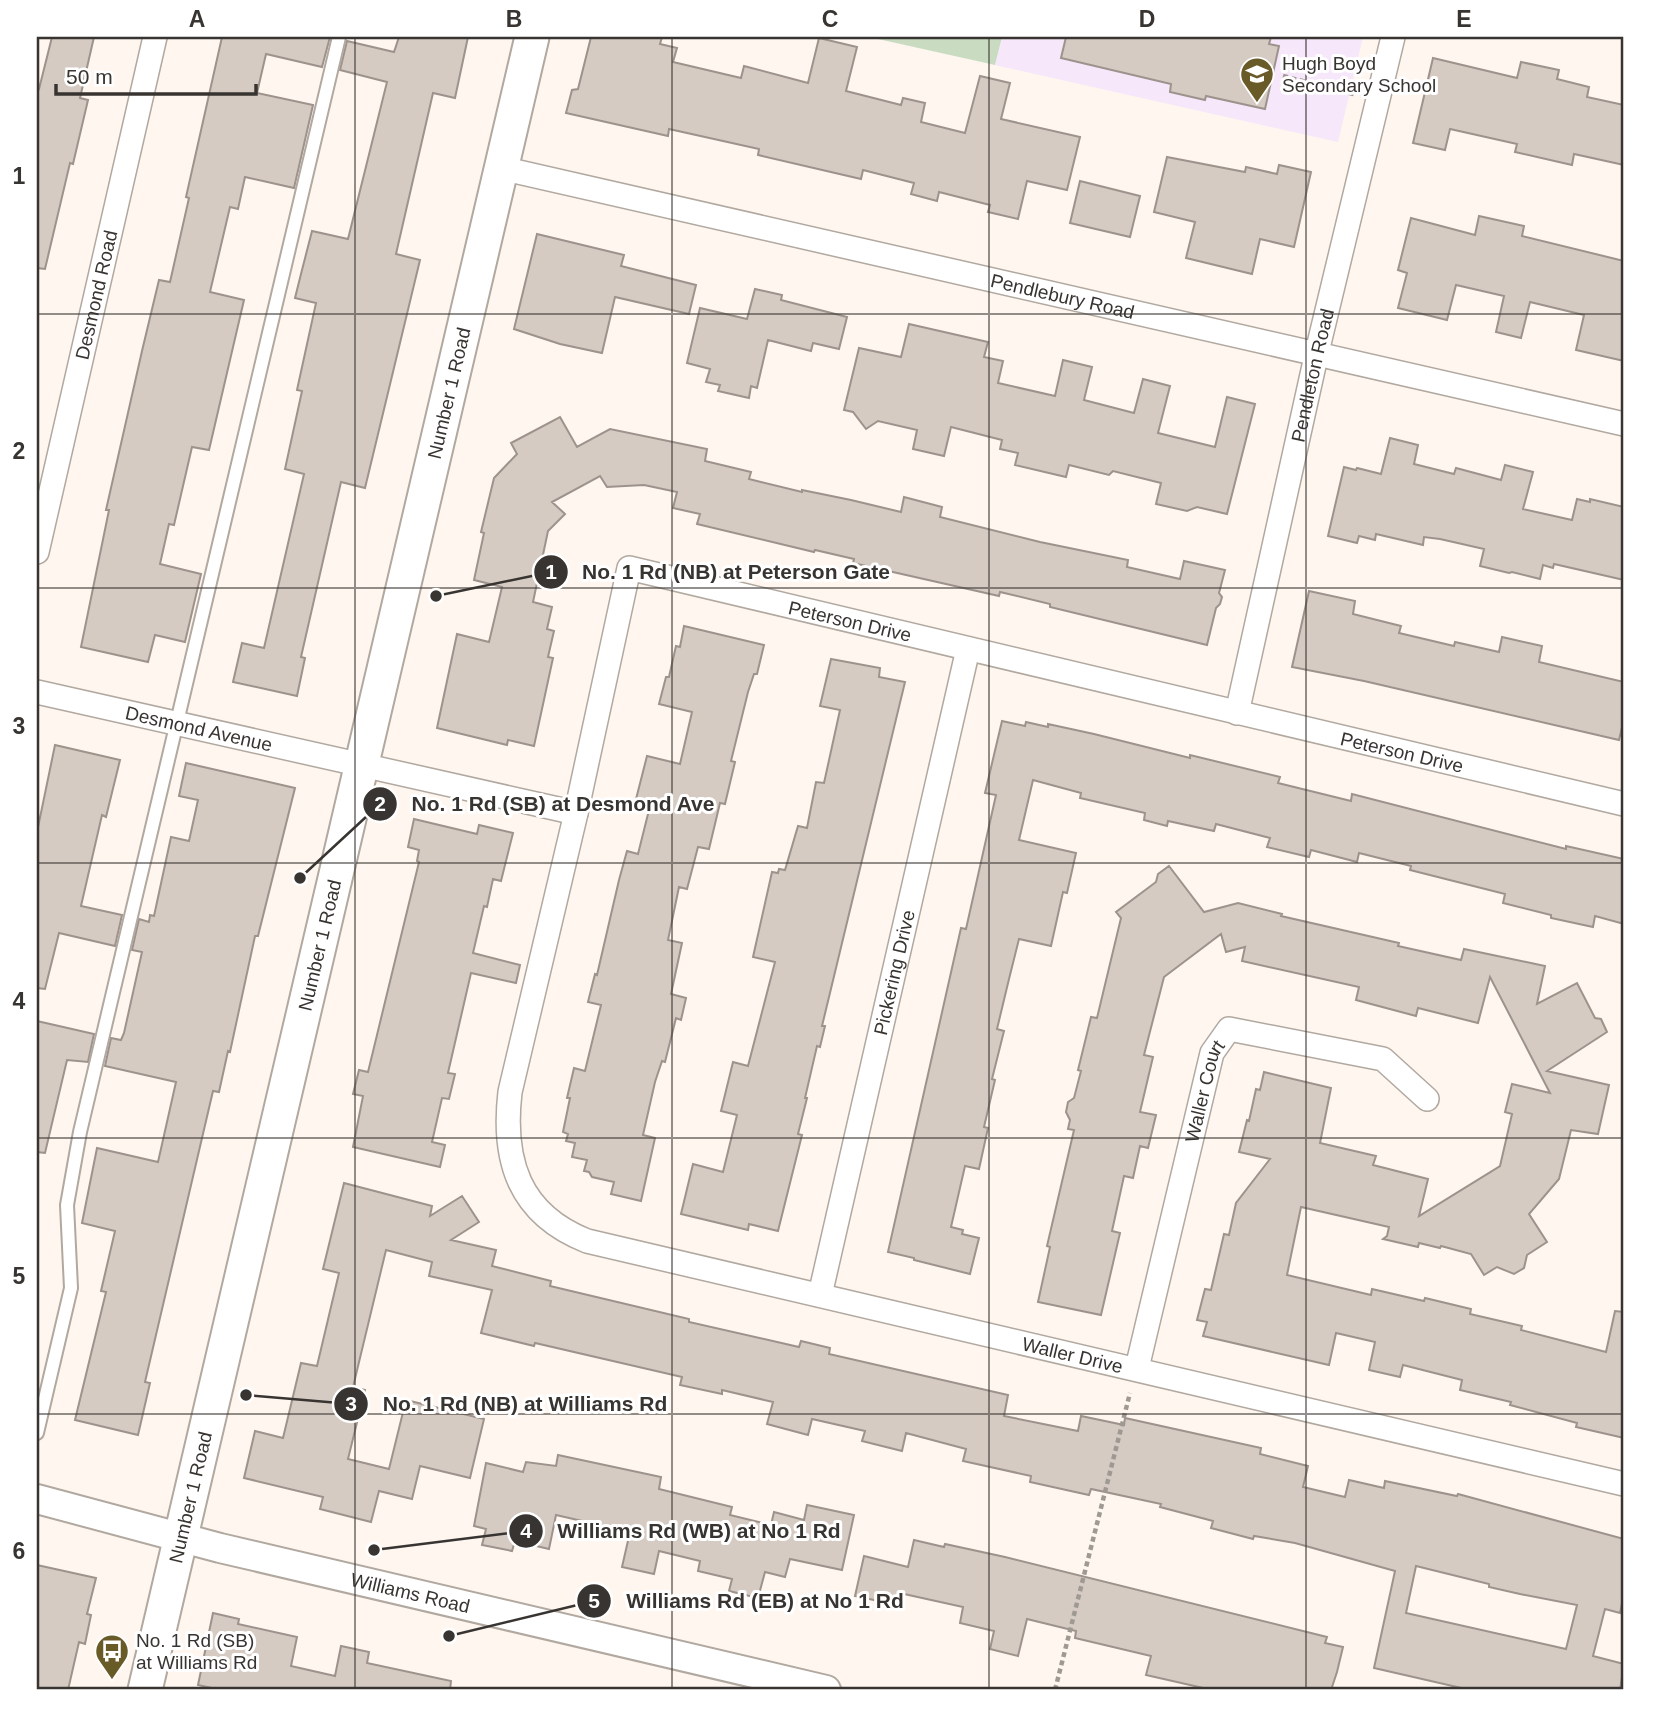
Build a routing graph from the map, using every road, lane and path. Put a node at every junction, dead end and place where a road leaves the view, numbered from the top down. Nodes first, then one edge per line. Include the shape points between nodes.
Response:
1 (155, 37) edge
2 (339, 37) edge
3 (532, 37) edge
4 (1393, 37) edge
5 (1283, 76) dead end
6 (1357, 96) dead end
7 (502, 168) junction
8 (1317, 352) junction
9 (1624, 424) edge
10 (37, 552) edge
11 (968, 649) junction
12 (37, 692) edge
13 (1237, 713) junction
14 (176, 725) junction
15 (361, 766) junction
16 (1624, 804) edge
17 (576, 813) junction
18 (1427, 1099) dead end
19 (532, 1202) joint
20 (820, 1295) junction
21 (1134, 1379) junction
22 (37, 1433) edge
23 (1624, 1484) edge
24 (37, 1499) edge
25 (181, 1536) junction
26 (145, 1690) edge
27 (826, 1690) edge
28 (1055, 1690) edge

1 - 10 street, Desmond Road
2 - 14 lane
3 - 7 main road, Number 1 Road
4 - 8 street, Pendleton Road
5 - 6 path
7 - 8 street, Pendlebury Road
7 - 15 main road, Number 1 Road
8 - 9 street, Pendlebury Road
8 - 13 street, Pendleton Road
11 - 13 street, Peterson Drive
11 - 17 street, Peterson Drive via 629,568
11 - 20 street, Pickering Drive
12 - 14 street, Desmond Avenue
13 - 16 street, Peterson Drive
14 - 15 street, Desmond Avenue
14 - 22 lane via 80,1132 67,1205 71,1289
15 - 17 street, Desmond Avenue
15 - 25 main road, Number 1 Road
17 - 19 street, Peterson Drive via 507,1116 508,1148
18 - 21 street, Waller Court via 1383,1059 1229,1029 1212,1053
19 - 20 street, Waller Drive via 552,1223 587,1241
20 - 21 street, Waller Drive
21 - 23 street, Waller Drive
21 - 28 path
24 - 25 street, Williams Road
25 - 26 main road, Number 1 Road
25 - 27 street, Williams Road

